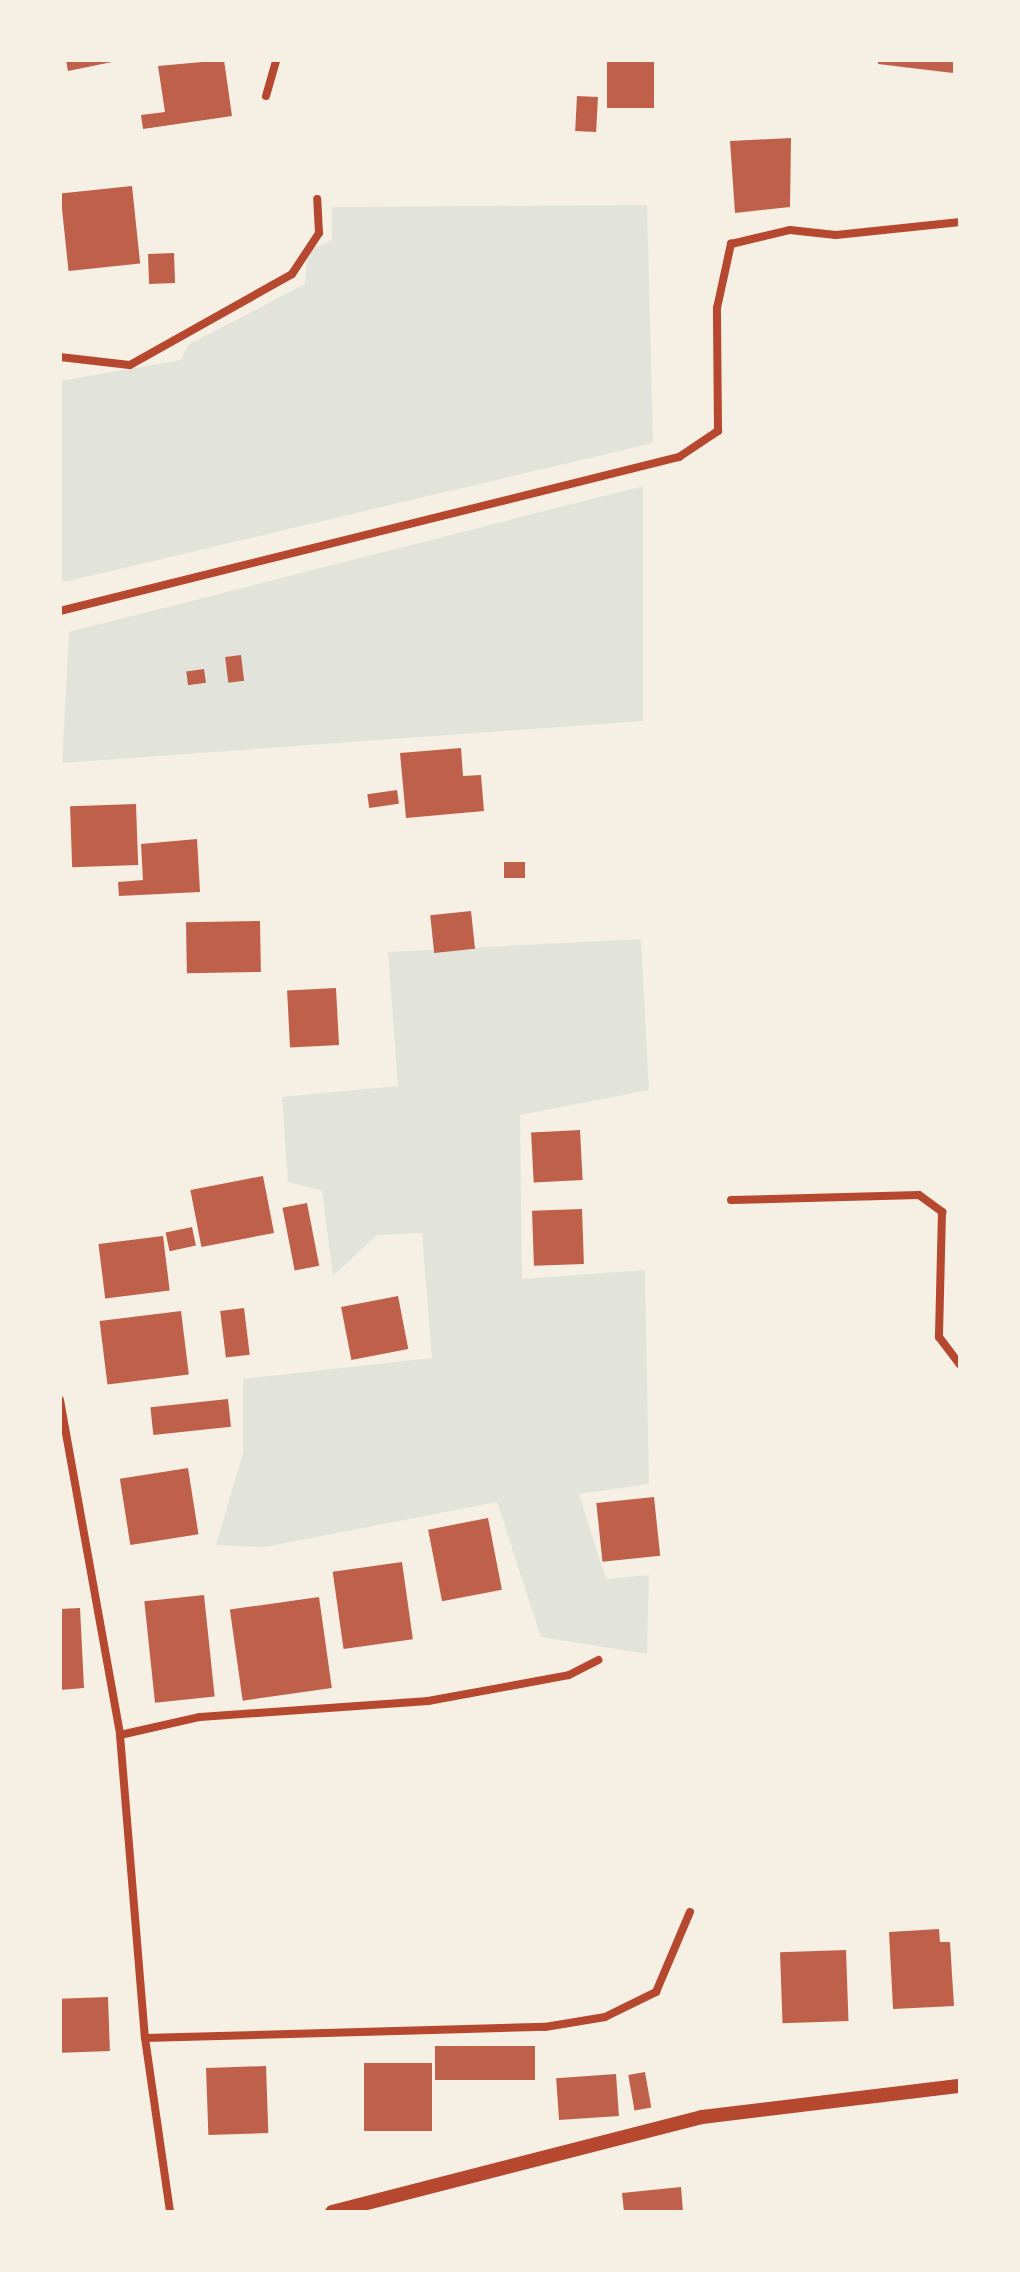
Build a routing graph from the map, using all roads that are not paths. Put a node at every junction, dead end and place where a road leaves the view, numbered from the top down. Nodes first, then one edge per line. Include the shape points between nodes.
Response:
1 (276, 60) edge
2 (266, 96) dead end
3 (317, 199) dead end
4 (960, 222) edge
5 (60, 357) edge
6 (60, 611) edge
7 (731, 1200) dead end
8 (960, 1365) edge
9 (60, 1400) edge
10 (598, 1660) dead end
11 (120, 1735) junction
12 (690, 1912) dead end
13 (145, 2038) junction
14 (960, 2086) edge
15 (170, 2212) edge
16 (332, 2212) edge

1 - 2 street
3 - 5 street via 319,233 292,274 130,365
4 - 6 street via 836,235 790,230 731,244 717,308 718,431 679,457
7 - 8 street via 919,1195 942,1212 939,1337
9 - 11 street
10 - 11 street via 583,1672 478,1693 200,1717
11 - 13 street
12 - 13 street via 656,1992 605,2017 545,2027
13 - 15 street
14 - 16 street via 702,2117

